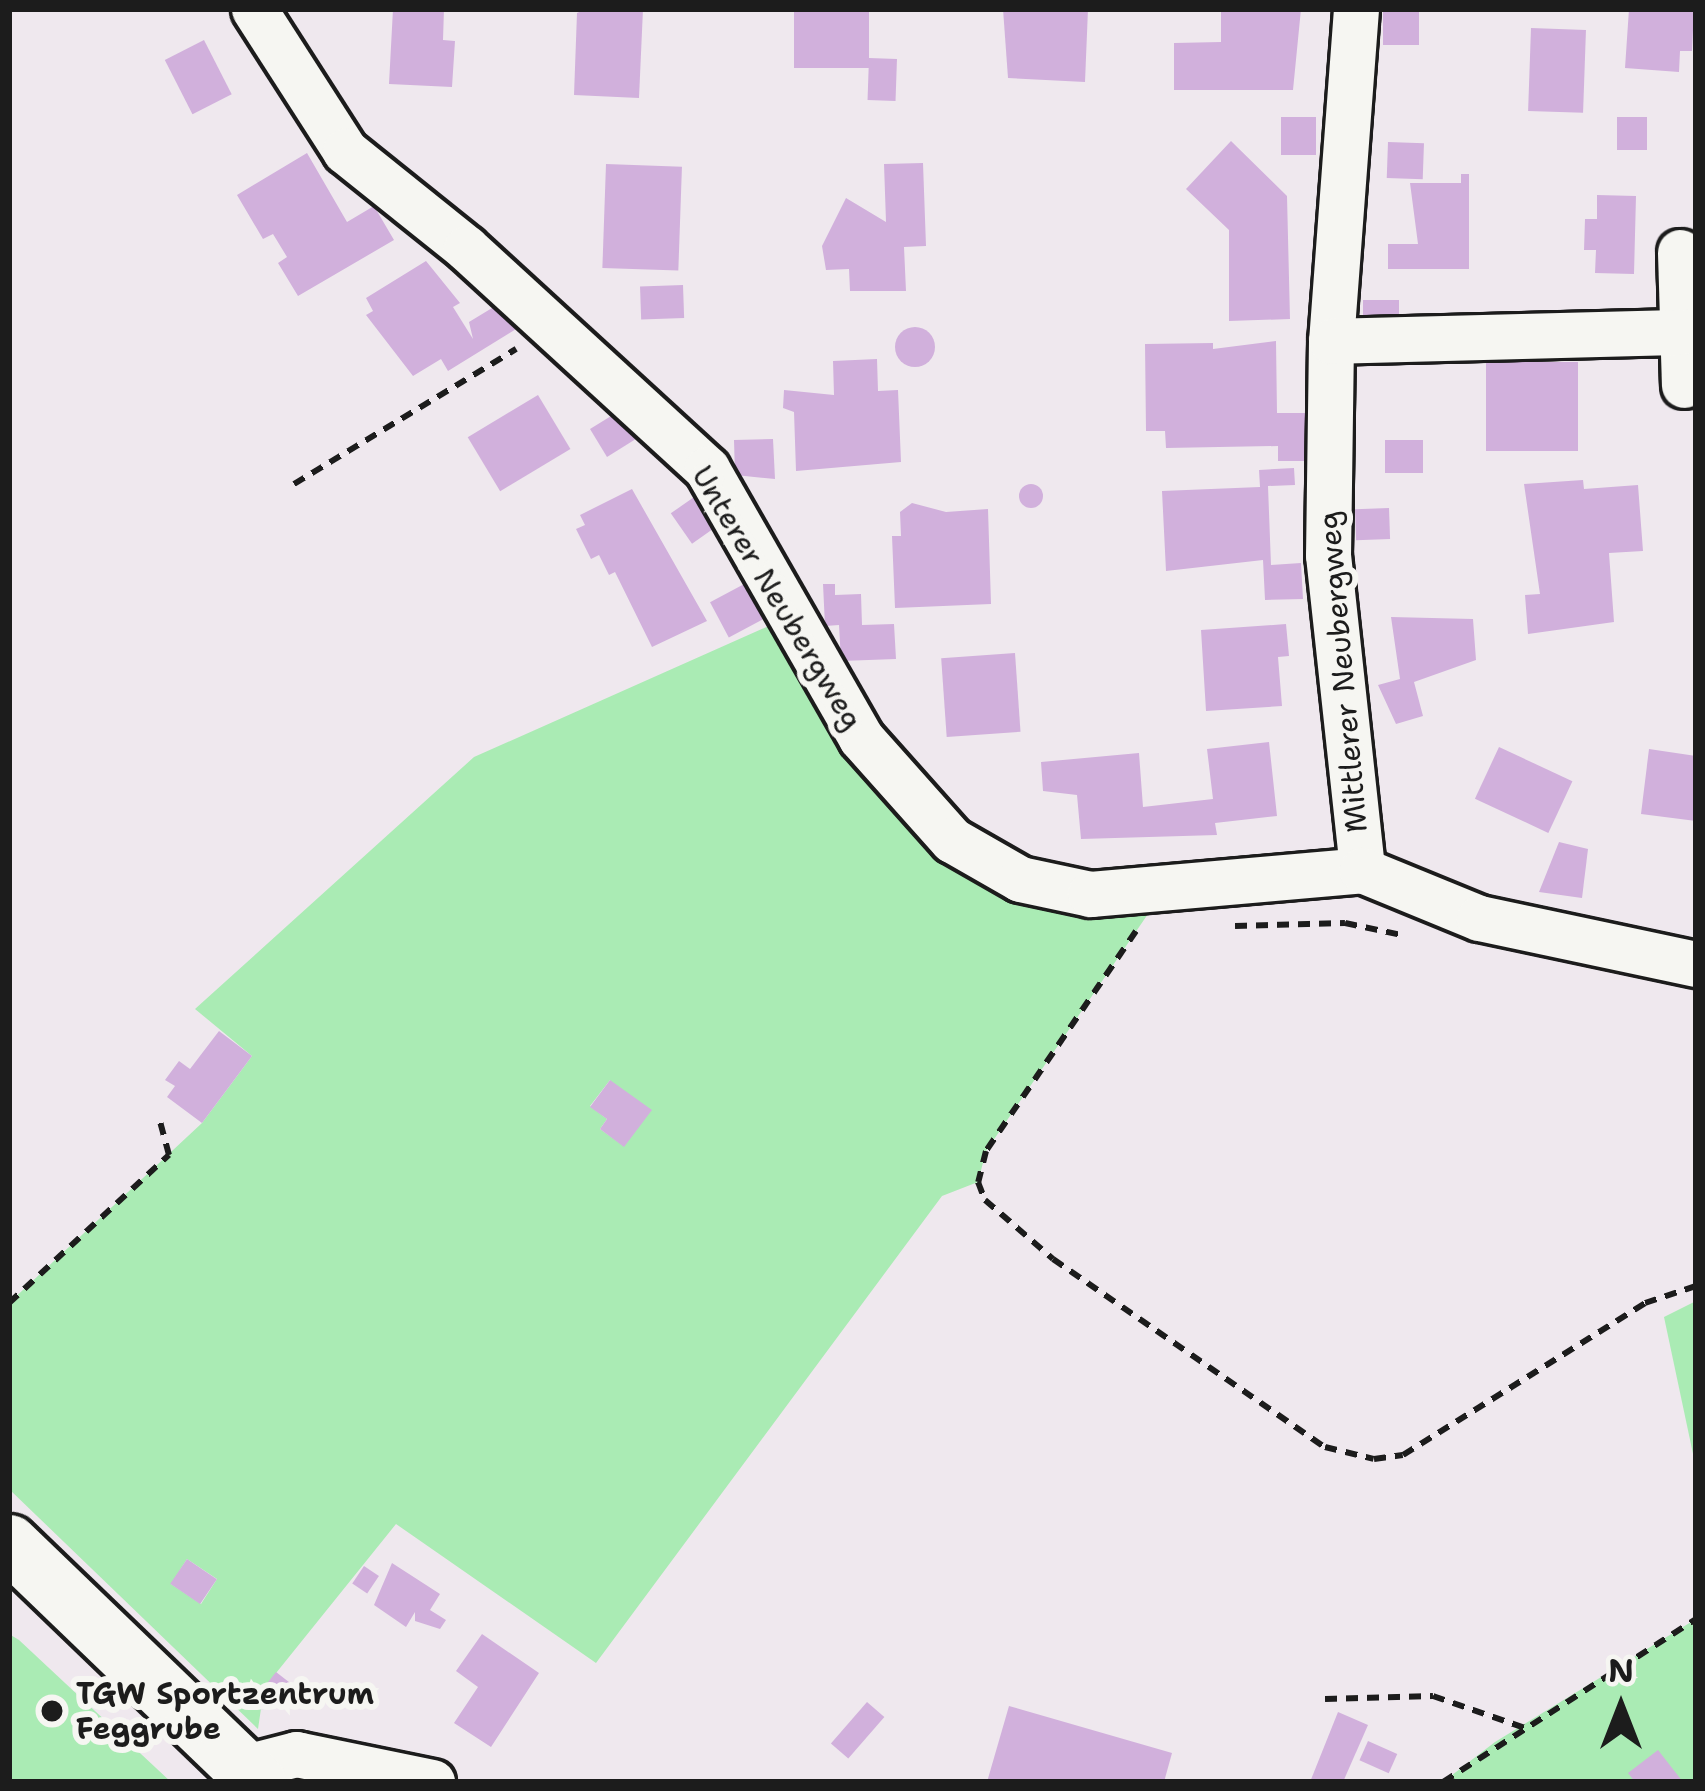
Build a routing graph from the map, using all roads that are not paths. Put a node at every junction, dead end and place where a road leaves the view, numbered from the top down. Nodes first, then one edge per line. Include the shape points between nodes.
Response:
1 (254, 9) edge
2 (1356, 9) edge
3 (1680, 252) dead end
4 (1683, 332) junction
5 (1331, 341) junction
6 (1684, 386) dead end
7 (1362, 870) junction
8 (1696, 964) edge
9 (21, 1564) edge
10 (249, 1775) edge
11 (432, 1782) edge

1 - 7 street, Unterer Neubergweg via 346,151 707,469 861,738 952,840 1020,879 1149,915
2 - 5 street, Mittlerer Neubergweg
3 - 4 street
4 - 5 street
4 - 6 street
5 - 7 street, Mittlerer Neubergweg via 1328,554
7 - 8 street, Mittlerer Neubergweg via 1479,919
9 - 10 main road
10 - 11 street via 296,1754

